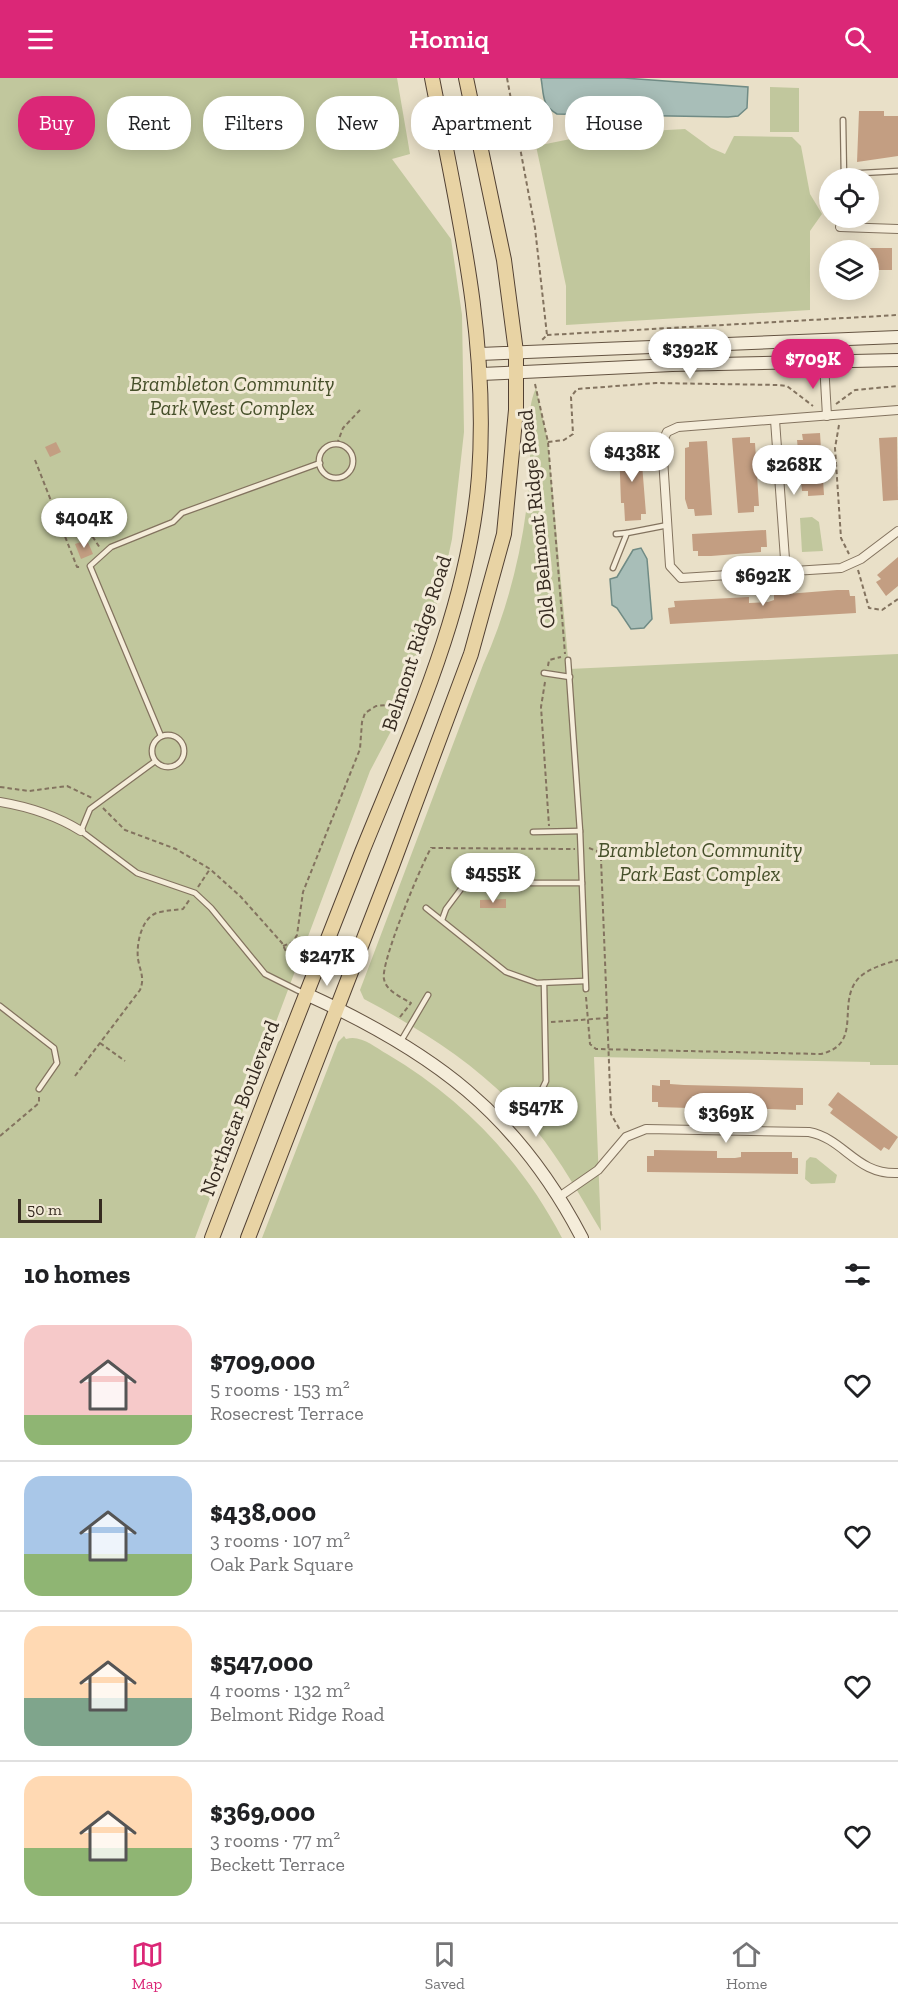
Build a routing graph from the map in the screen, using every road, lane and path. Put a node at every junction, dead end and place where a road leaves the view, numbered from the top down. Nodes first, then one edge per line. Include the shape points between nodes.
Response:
1 (432, 78) edge
2 (466, 78) edge
3 (507, 78) edge
4 (843, 120) dead end
5 (844, 168) edge
6 (898, 171) edge
7 (879, 173) edge
8 (879, 227) edge
9 (898, 229) edge
10 (898, 315) edge
11 (547, 335) junction
12 (898, 337) edge
13 (534, 351) junction
14 (516, 352) junction
15 (480, 354) junction
16 (898, 360) edge
17 (824, 363) junction
18 (517, 372) junction
19 (481, 374) junction
20 (535, 377) junction
21 (898, 386) edge
22 (839, 404) junction
23 (826, 405) junction
24 (360, 410) dead end
25 (898, 411) edge
26 (839, 415) junction
27 (827, 416) junction
28 (775, 420) junction
29 (548, 442) junction
30 (337, 444) junction
31 (35, 460) dead end
32 (320, 463) junction
33 (668, 525) junction
34 (62, 531) junction
35 (898, 531) edge
36 (627, 533) junction
37 (616, 534) dead end
38 (104, 554) junction
39 (854, 563) junction
40 (90, 566) junction
41 (613, 568) dead end
42 (786, 573) junction
43 (898, 599) edge
44 (568, 660) dead end
45 (548, 668) dead end
46 (544, 673) dead end
47 (570, 677) junction
48 (545, 680) dead end
49 (406, 699) dead end
50 (161, 736) junction
51 (154, 762) junction
52 (0, 788) edge
53 (0, 802) edge
54 (98, 803) junction
55 (549, 826) dead end
56 (81, 831) junction
57 (580, 831) junction
58 (533, 832) dead end
59 (549, 839) dead end
60 (586, 848) dead end
61 (549, 849) dead end
62 (210, 869) junction
63 (582, 883) junction
64 (195, 893) junction
65 (426, 908) dead end
66 (442, 920) junction
67 (284, 946) junction
68 (898, 960) edge
69 (296, 973) dead end
70 (585, 981) junction
71 (544, 983) junction
72 (586, 988) joint
73 (306, 994) junction
74 (428, 995) dead end
75 (0, 1006) edge
76 (336, 1007) junction
77 (608, 1018) junction
78 (588, 1019) junction
79 (545, 1023) junction
80 (401, 1041) junction
81 (100, 1042) junction
82 (609, 1049) junction
83 (125, 1061) dead end
84 (75, 1076) dead end
85 (39, 1089) joint
86 (505, 1126) junction
87 (0, 1136) edge
88 (626, 1137) junction
89 (898, 1173) edge
90 (559, 1197) junction
91 (212, 1238) edge
92 (248, 1238) edge
93 (582, 1238) edge

1 - 15 main road, Belmont Ridge Road via 464,236
2 - 14 main road via 504,260
3 - 11 path via 535,228
4 - 5 lane
6 - 7 lane
8 - 9 street
10 - 11 path
11 - 13 path
12 - 13 main road
13 - 14 main road
14 - 15 main road
14 - 18 main road
15 - 19 main road, Belmont Ridge Road
16 - 17 main road
17 - 20 main road
17 - 23 street
18 - 19 main road
18 - 20 main road
18 - 76 main road via 508,507 494,577 471,654
19 - 73 main road, Belmont Ridge Road via 479,479 461,586 411,731
20 - 29 path, Old Belmont Ridge Road
21 - 22 path via 855,390
22 - 23 path
22 - 26 path
23 - 27 street
23 - 29 path via 813,406 787,386 778,384 657,383 577,389 571,397 573,434
24 - 30 path via 342,428
25 - 26 street
26 - 27 street
26 - 39 path via 835,448 841,538
27 - 28 street
28 - 33 street via 678,426 667,432 662,443
28 - 42 street
29 - 45 path, Old Belmont Ridge Road via 565,652 563,657 549,660
30 - 32 lane via 326,448
30 - 32 lane via 347,448 352,458 348,473 328,476
31 - 34 path
32 - 38 lane via 182,513 173,522 111,547
33 - 36 lane
33 - 42 street via 670,566 681,578
34 - 38 path via 85,525
34 - 40 path via 77,567
35 - 39 street
36 - 37 lane
36 - 41 lane
38 - 40 lane
39 - 42 street via 830,570
39 - 43 path via 869,608 882,610
40 - 50 lane
44 - 47 lane
46 - 47 lane
47 - 57 lane
48 - 55 path via 541,707
49 - 67 path via 398,704 376,706 365,713 357,759 303,892 297,935
50 - 51 lane via 154,742
50 - 51 lane via 172,735 181,741 185,751 174,766
51 - 54 lane
52 - 54 path via 29,791 74,787
53 - 56 street via 39,810
54 - 56 lane via 90,809
54 - 62 path via 125,830 176,849
56 - 64 lane via 137,873
57 - 58 lane
57 - 63 lane
59 - 61 path
60 - 77 path via 597,851 601,859
62 - 64 path
62 - 67 path
63 - 66 lane via 468,883 446,909
63 - 70 lane
64 - 73 lane via 265,974
64 - 81 path via 183,909 158,912 142,927 138,957 143,982
65 - 66 lane
66 - 71 lane via 506,972
67 - 69 path
68 - 82 path via 862,975 855,982 850,994 847,1032 832,1052
70 - 71 lane
70 - 72 lane
71 - 79 lane
72 - 78 path
73 - 76 main road
73 - 91 main road, Northstar Boulevard
74 - 80 lane
75 - 85 lane via 54,1048 57,1063
76 - 80 main road
76 - 92 main road
77 - 78 path
77 - 82 path
78 - 79 path
78 - 82 path via 590,1044 596,1049
79 - 86 lane via 547,1075 543,1091 532,1106
80 - 86 main road via 457,1081
81 - 83 path
81 - 84 path
82 - 88 path via 611,1114
85 - 87 path via 39,1103
86 - 90 main road via 540,1167
88 - 89 street via 646,1129 809,1132 824,1136 865,1167
88 - 90 street via 598,1170
90 - 93 main road

